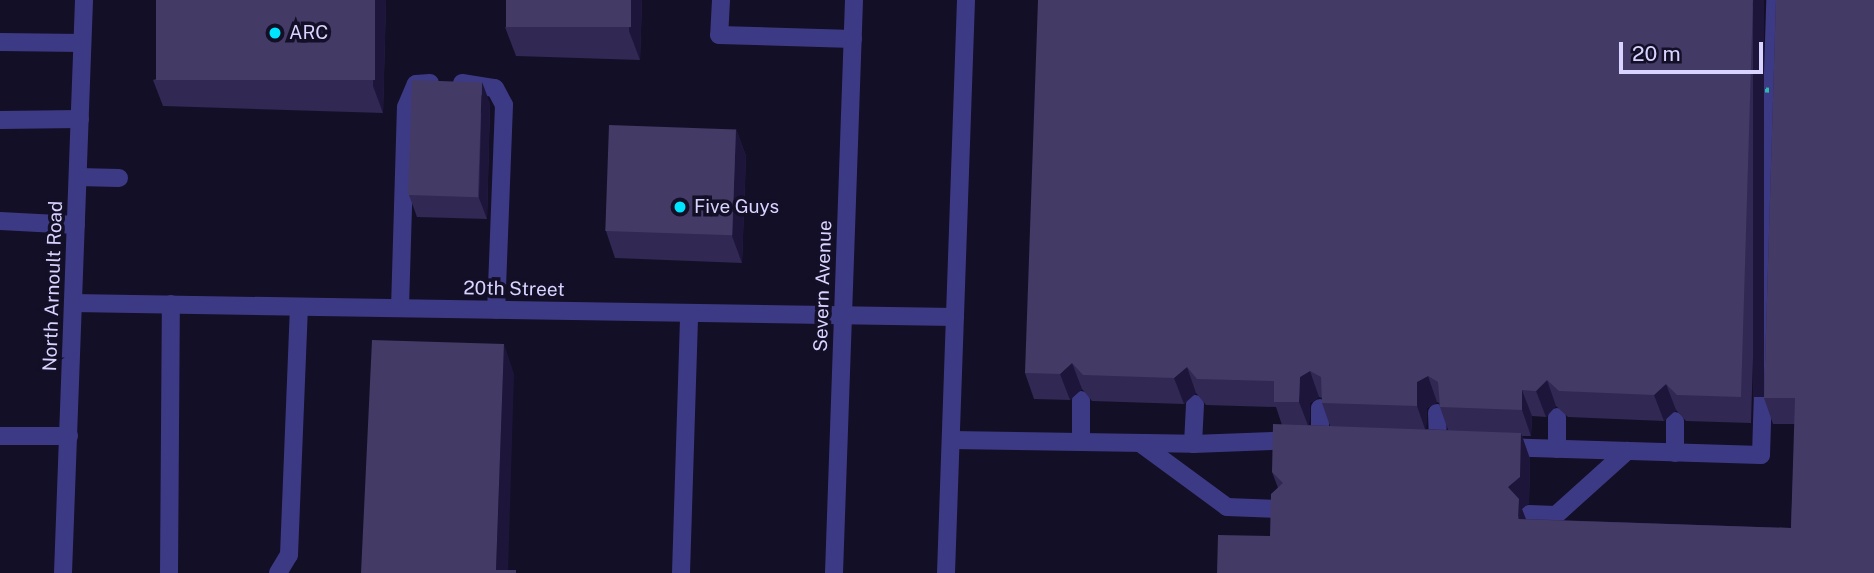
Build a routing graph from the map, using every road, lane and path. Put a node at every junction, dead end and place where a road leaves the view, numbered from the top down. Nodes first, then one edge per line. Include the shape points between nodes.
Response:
1 (84, 0) edge
2 (721, 0) edge
3 (854, 0) edge
4 (966, 0) edge
5 (1774, 0) edge
6 (853, 39) junction
7 (0, 42) edge
8 (82, 43) junction
9 (1745, 89) edge
10 (1783, 90) edge
11 (80, 119) junction
12 (0, 120) edge
13 (78, 177) junction
14 (119, 178) dead end
15 (0, 221) edge
16 (76, 225) junction
17 (74, 303) junction
18 (171, 304) junction
19 (299, 307) junction
20 (400, 308) junction
21 (496, 310) junction
22 (689, 313) junction
23 (843, 316) junction
24 (955, 317) junction
25 (1081, 400) edge
26 (1195, 404) edge
27 (1320, 408) edge
28 (1437, 413) edge
29 (1557, 417) edge
30 (1675, 421) edge
31 (0, 436) edge
32 (69, 436) junction
33 (951, 440) junction
34 (1081, 442) junction
35 (1140, 443) junction
36 (1193, 444) junction
37 (1438, 445) edge
38 (1478, 446) edge
39 (1557, 449) junction
40 (1627, 451) junction
41 (1675, 453) junction
42 (1281, 509) edge
43 (1529, 514) dead end
44 (63, 573) edge
45 (169, 573) edge
46 (278, 573) edge
47 (681, 573) edge
48 (834, 573) edge
49 (946, 573) edge

1 - 8 street, North Arnoult Road
2 - 6 street via 719,35
3 - 6 street, Severn Avenue
4 - 24 street
5 - 41 street via 1761,455
6 - 23 street, Severn Avenue
7 - 8 street
8 - 11 street, North Arnoult Road
9 - 10 path, bridge
11 - 12 street
11 - 13 street, North Arnoult Road
13 - 14 street
13 - 16 street, North Arnoult Road
15 - 16 street
16 - 17 street, North Arnoult Road
17 - 18 street, 20th Street
17 - 32 street, North Arnoult Road
18 - 19 street, 20th Street
18 - 45 street
19 - 20 street, 20th Street
19 - 46 street via 289,555
20 - 21 street, 20th Street
20 - 21 street via 408,95 416,84 451,82 495,88 504,105
21 - 22 street, 20th Street
22 - 23 street, 20th Street
22 - 47 street
23 - 24 street, 20th Street
23 - 48 street, Severn Avenue
24 - 33 street
25 - 34 street
26 - 36 street
27 - 36 street via 1327,441 1258,438
28 - 37 street
29 - 39 street
30 - 41 street
31 - 32 street
32 - 44 street, North Arnoult Road
33 - 34 street
33 - 49 street
34 - 35 street
35 - 36 street
35 - 42 street via 1227,507
38 - 39 street
39 - 40 street
40 - 41 street
40 - 43 street via 1556,515

